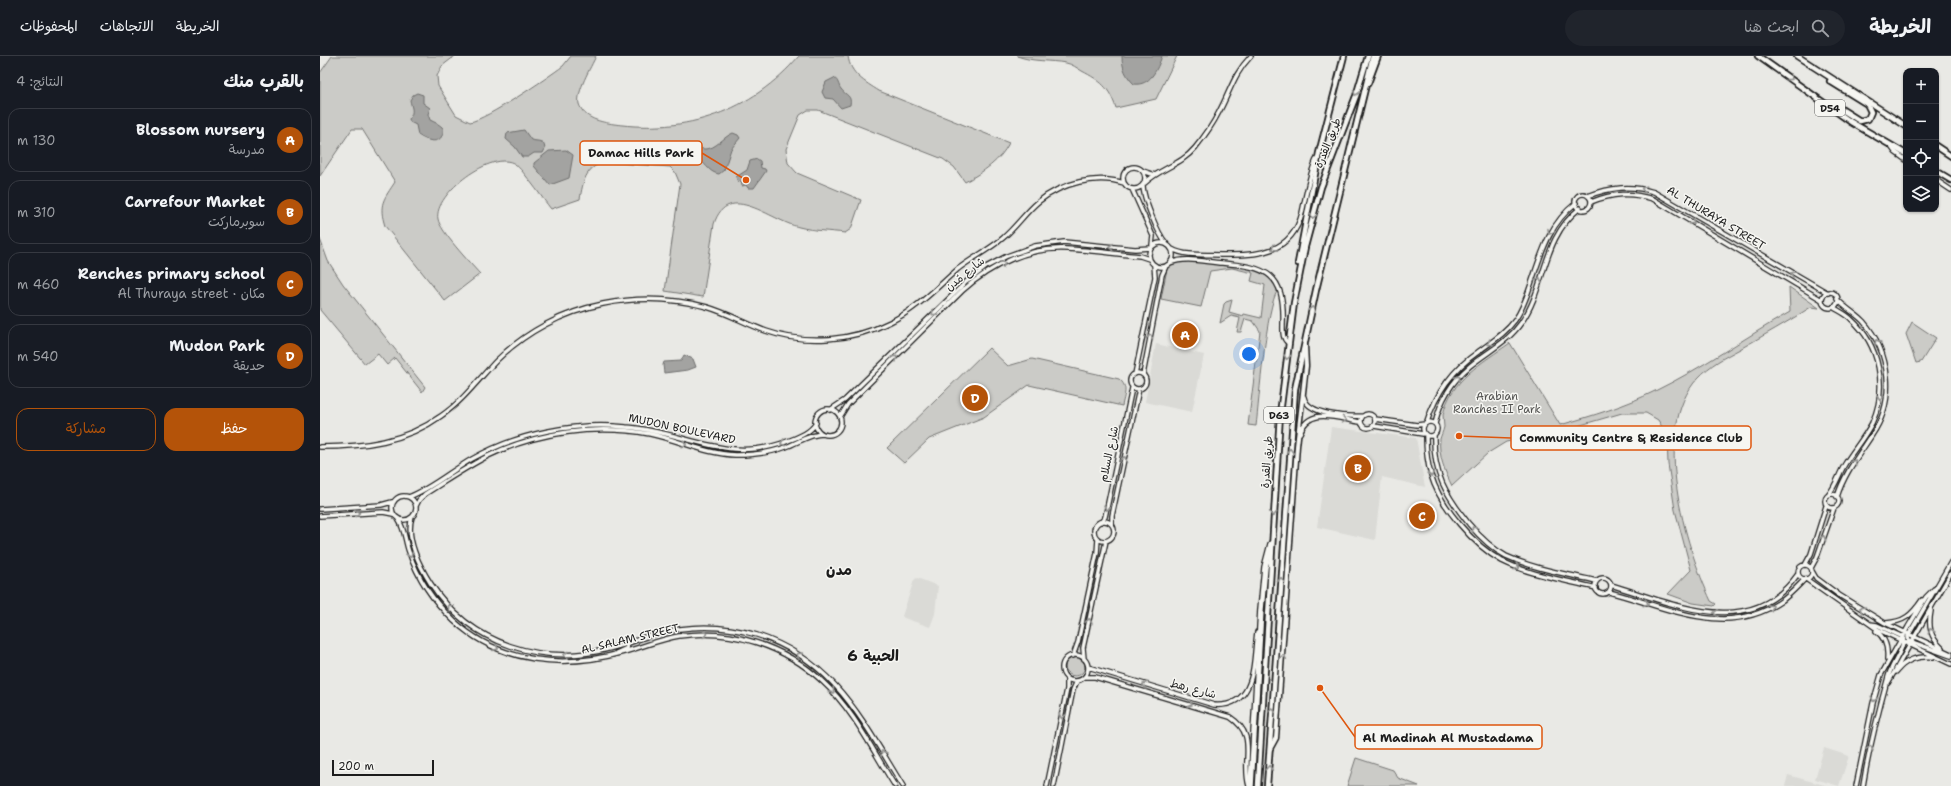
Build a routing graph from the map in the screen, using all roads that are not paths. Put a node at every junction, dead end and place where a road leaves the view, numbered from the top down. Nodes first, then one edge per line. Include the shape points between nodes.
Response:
1 (1251, 56) edge
2 (1344, 56) edge
3 (1368, 56) edge
4 (1373, 56) edge
5 (1378, 56) edge
6 (1758, 56) edge
7 (1797, 56) edge
8 (1820, 70) junction
9 (1365, 88) junction
10 (1830, 108) junction
11 (1903, 124) edge
12 (1890, 145) junction
13 (1939, 148) edge
14 (1903, 152) edge
15 (1319, 153) junction
16 (1951, 156) edge
17 (1903, 158) edge
18 (1143, 171) junction
19 (1939, 173) edge
20 (1124, 174) junction
21 (1155, 175) junction
22 (1112, 180) junction
23 (1951, 180) edge
24 (1939, 182) edge
25 (1124, 183) junction
26 (1144, 184) junction
27 (1132, 190) junction
28 (1951, 190) edge
29 (1588, 196) junction
30 (1591, 202) junction
31 (1576, 203) junction
32 (1580, 208) junction
33 (1157, 227) junction
34 (1150, 230) junction
35 (1167, 244) junction
36 (1151, 247) junction
37 (1172, 249) junction
38 (1219, 255) junction
39 (1149, 259) junction
40 (1170, 263) junction
41 (1219, 263) junction
42 (1154, 265) junction
43 (1166, 266) junction
44 (1297, 284) junction
45 (1828, 293) junction
46 (1837, 299) junction
47 (1822, 300) junction
48 (1834, 307) junction
49 (1305, 339) junction
50 (1288, 343) junction
51 (1135, 374) junction
52 (1143, 375) junction
53 (1303, 384) junction
54 (1132, 388) junction
55 (1139, 389) junction
56 (830, 410) junction
57 (1363, 416) junction
58 (840, 417) junction
59 (1375, 419) junction
60 (1387, 421) junction
61 (1361, 422) junction
62 (816, 423) junction
63 (1404, 423) junction
64 (1426, 423) junction
65 (1435, 424) junction
66 (1374, 426) junction
67 (1387, 428) junction
68 (1403, 430) junction
69 (823, 434) junction
70 (1425, 435) junction
71 (1434, 436) junction
72 (1297, 446) junction
73 (320, 447) edge
74 (1829, 494) junction
75 (409, 497) junction
76 (1837, 497) junction
77 (392, 502) junction
78 (416, 506) junction
79 (1826, 506) junction
80 (1834, 508) junction
81 (320, 509) edge
82 (393, 514) junction
83 (320, 516) edge
84 (412, 517) junction
85 (398, 519) junction
86 (1101, 522) junction
87 (1112, 525) junction
88 (1098, 539) junction
89 (1106, 541) junction
90 (1271, 544) junction
91 (1951, 562) edge
92 (1805, 564) junction
93 (1811, 570) junction
94 (1951, 573) edge
95 (1798, 574) junction
96 (1806, 579) junction
97 (1597, 581) junction
98 (1611, 585) junction
99 (1596, 588) junction
100 (1830, 588) junction
101 (1934, 589) junction
102 (1608, 592) junction
103 (1826, 593) junction
104 (1839, 594) junction
105 (1835, 600) junction
106 (1932, 608) junction
107 (1260, 623) junction
108 (1885, 623) junction
109 (1869, 624) junction
110 (1904, 632) junction
111 (1914, 637) junction
112 (1906, 640) junction
113 (627, 644) junction
114 (1945, 650) junction
115 (616, 654) junction
116 (1951, 655) edge
117 (1073, 656) junction
118 (1937, 657) junction
119 (1084, 659) junction
120 (1887, 662) junction
121 (1951, 664) edge
122 (1088, 667) junction
123 (1085, 677) junction
124 (1067, 678) junction
125 (1077, 681) junction
126 (1887, 686) junction
127 (1270, 749) junction
128 (896, 786) edge
129 (903, 786) edge
130 (1047, 786) edge
131 (1054, 786) edge
132 (1250, 786) edge
133 (1258, 786) edge
134 (1267, 786) edge
135 (1856, 786) edge
136 (1863, 786) edge

1 - 21 street via 1235,75 1219,113 1195,148 1182,160
2 - 15 main road
3 -> 44 main road, طريق القدرة / D63 via 1356,96 1321,187
4 - 9 main road, طريق القدرة / D63
5 - 9 main road
6 -> 10 main road, D54
7 - 8 main road, D54
8 - 10 main road via 1829,80 1867,104 1871,112 1868,119 1860,121 1841,109
8 - 11 main road, D54
49 -> 9 main road, طريق القدرة / D63
10 - 12 main road, D54
12 - 14 main road, D54
12 - 17 street
13 - 16 main road
15 -> 38 street via 1311,172 1300,218 1289,237 1262,254
15 - 44 main road via 1301,246
18 - 20 street via 1132,167
18 - 21 street
18 - 26 street
19 - 23 main road
20 - 22 street
20 - 25 street
21 - 26 street
22 - 25 street
22 - 73 street via 1077,183 1048,195 1029,210 1004,237 959,269 923,302 875,329 835,338 808,339 767,331 721,312 680,302 638,300 604,304 566,315 527,335 506,351 453,407 415,432 372,445
24 - 28 street
25 - 27 street
26 - 27 street
26 - 33 street via 1144,192
27 - 34 street
29 - 30 street
29 - 31 street via 1579,195
45 -> 29 street, AL THURAYA STREET via 1654,192 1623,187 1602,190
30 - 32 street via 1587,208
30 -> 47 street, AL THURAYA STREET via 1623,194 1653,199
31 - 32 street
31 -> 64 street via 1562,214 1547,237 1515,321 1500,336 1455,370 1440,392
65 -> 32 street via 1441,404 1455,382 1471,365 1504,342 1522,322 1553,240 1562,226
33 - 34 street
33 - 35 street
34 - 36 street via 1153,239
35 - 36 street via 1159,242
35 - 37 street
36 - 39 street
36 -> 56 street, شارع مُدن via 1135,249 1064,242 1035,246 1001,259 966,282 845,400
37 - 38 street via 1185,253
37 - 40 street
38 - 41 street
39 - 42 street
58 -> 39 street, شارع مُدن via 848,404 962,291 1004,263 1030,254 1063,249
40 - 41 street via 1182,259
40 - 43 street
41 - 50 street via 1253,267 1274,280 1283,300 1283,336
42 - 43 street
42 - 51 street via 1155,277
52 -> 43 street via 1162,275
44 - 50 main road, طريق القدرة / D63
45 - 46 street via 1833,293
45 - 47 street
46 - 48 street
76 -> 46 street via 1849,470 1878,425 1888,390 1886,369 1876,340 1863,321
47 - 48 street via 1826,306
48 -> 74 street via 1854,322 1869,341 1877,363 1881,390 1872,421
49 - 53 main road
127 -> 49 main road, طريق القدرة / D63 via 1292,418
50 -> 90 main road, طريق القدرة / D63
51 - 52 street
51 - 54 street via 1129,381
52 - 55 street via 1146,382 1144,387
53 - 57 street via 1304,400 1315,410
53 - 72 main road
54 - 55 street
54 -> 86 street, شارع السلام via 1105,517
87 -> 55 street, شارع السلام
56 - 58 street
56 - 62 street via 819,414
57 - 59 street via 1370,414
57 - 61 street
58 - 69 street via 839,431 831,435
59 - 60 street
59 - 66 street
60 - 63 street
60 - 67 street
61 - 66 street via 1366,428
72 -> 61 street via 1302,427 1314,416
62 - 69 street
62 -> 75 street, MUDON BOULEVARD via 810,430 788,441 745,450 712,447 664,433 628,427 590,426 553,430 523,437 489,451
63 - 64 street
63 - 68 street
64 - 65 street
64 - 70 street via 1422,429
65 - 71 street via 1437,432
66 - 67 street
67 - 68 street
68 - 70 street
78 -> 69 street, MUDON BOULEVARD via 425,494 480,460 519,443 552,435 591,430 630,431 712,452 742,455 772,451 813,435
70 - 71 street
70 -> 99 street via 1428,464 1438,492 1485,550 1514,566
97 -> 71 street via 1514,559 1488,544 1445,491 1435,463
127 -> 72 main road via 1276,738
74 - 76 street
74 - 79 street via 1824,500
75 - 77 street via 398,497
75 - 78 street
76 - 80 street via 1838,503
77 - 81 street via 376,506
77 - 82 street
78 - 84 street
79 - 80 street
79 - 92 street via 1811,554
93 -> 80 street
83 -> 82 street via 383,512
82 - 85 street
84 - 85 street
113 -> 84 street, AL SALAM STREET via 593,652 550,655 511,647 479,631 453,610 430,581 414,548 410,529
85 -> 115 street, AL SALAM STREET via 403,526 412,561 425,586 447,615 476,637 503,651 540,661 571,662
86 - 87 street
86 - 88 street via 1094,530
87 - 89 street via 1113,536
88 - 89 street
88 - 117 street
119 -> 89 street via 1083,648
90 - 107 highway via 1265,567
90 - 133 main road, طريق القدرة / D63
91 - 101 street
92 - 93 street
92 - 95 street via 1799,568
93 - 96 street via 1811,576
93 - 100 street via 1814,576
94 - 106 street
95 - 96 street
95 -> 98 street via 1790,585 1770,600 1744,611 1721,614 1692,610
102 -> 96 street via 1692,616 1727,620 1755,614 1775,605
96 - 103 street
97 - 98 street via 1605,579
97 - 99 street
98 - 102 street
99 - 102 street via 1600,593
100 - 103 street
100 - 104 street
101 - 108 street via 1909,617 1899,622
101 - 110 street
101 - 112 street
103 - 105 street
104 - 105 street
108 -> 104 street
105 - 109 street
106 - 111 street
114 -> 106 street via 1930,632
107 -> 122 street, شارع رهط via 1250,685 1242,697 1229,704 1214,705
107 - 132 highway
108 - 110 street
109 - 112 street
109 - 120 street via 1884,640
110 - 112 street
111 - 112 street
111 - 114 street
112 - 116 street
112 - 118 street
112 - 120 street
112 - 126 street via 1889,675
113 - 115 street via 627,648
129 -> 113 street, AL SALAM STREET via 858,713 839,688 818,668 789,649 757,635 698,627 668,630
114 - 116 street
115 -> 128 street, AL SALAM STREET via 666,638 702,634 740,638 776,650 812,672 834,693
117 - 119 street
117 - 124 street via 1063,663 1063,673
118 - 121 street
118 - 126 street via 1909,660
119 - 122 street
120 -> 135 street via 1873,703
122 - 123 street
123 - 125 street
123 -> 132 street, شارع رهط via 1095,677 1230,717 1242,726 1247,740 1247,777
124 - 125 street
124 -> 130 street via 1067,689
125 - 131 street
136 -> 126 street via 1872,739
134 -> 127 main road, طريق القدرة / D63

